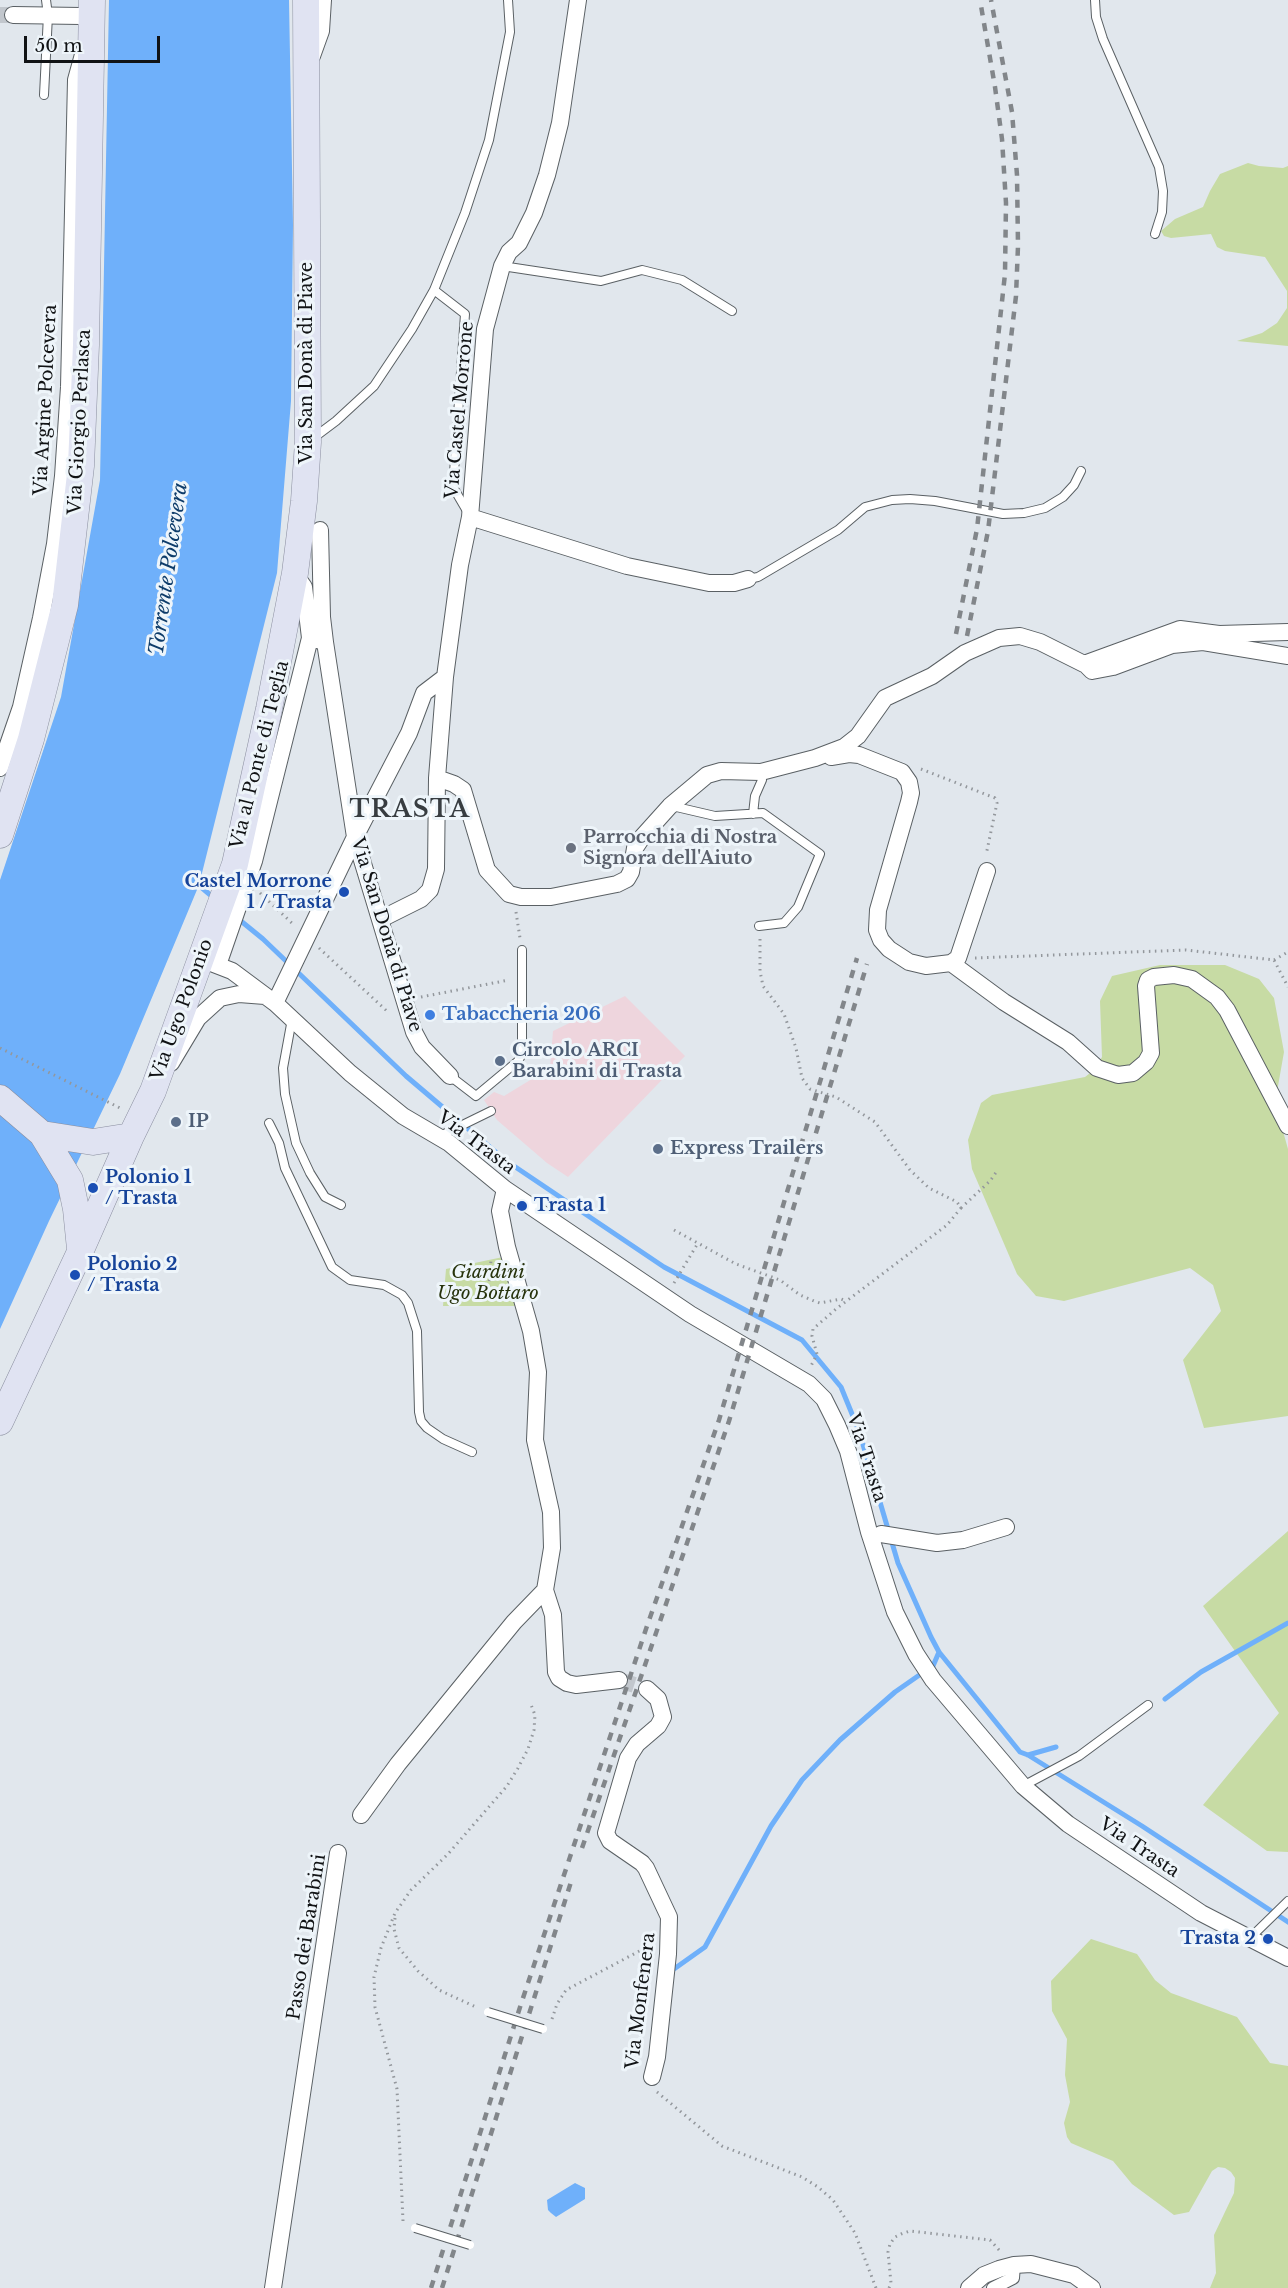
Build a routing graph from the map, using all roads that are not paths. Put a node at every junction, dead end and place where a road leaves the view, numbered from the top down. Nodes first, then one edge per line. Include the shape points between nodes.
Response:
1 (306, 0) edge
2 (323, 0) edge
3 (508, 0) edge
4 (578, 0) edge
5 (1095, 0) edge
6 (47, 8) edge
7 (89, 13) edge
8 (13, 15) tunnel mouth
9 (308, 68) junction
10 (44, 95) dead end
11 (1155, 234) dead end
12 (502, 266) junction
13 (434, 290) junction
14 (732, 311) dead end
15 (308, 442) junction
16 (1081, 471) dead end
17 (470, 517) junction
18 (320, 530) dead end
19 (295, 573) junction
20 (748, 579) joint
21 (1288, 632) edge
22 (318, 640) junction
23 (1288, 656) edge
24 (1084, 664) junction
25 (445, 676) junction
26 (815, 758) junction
27 (0, 768) edge
28 (761, 772) junction
29 (437, 778) junction
30 (670, 806) junction
31 (753, 814) junction
32 (0, 835) edge
33 (355, 837) junction
34 (986, 873) road end
35 (240, 884) junction
36 (381, 919) junction
37 (759, 926) road end
38 (522, 950) road end
39 (213, 954) junction
40 (954, 961) junction
41 (274, 997) junction
42 (292, 1018) junction
43 (450, 1076) joint
44 (153, 1091) junction
45 (0, 1098) edge
46 (491, 1111) dead end
47 (269, 1123) dead end
48 (1288, 1126) edge
49 (42, 1134) junction
50 (444, 1134) junction
51 (124, 1137) junction
52 (505, 1190) junction
53 (341, 1205) dead end
54 (80, 1252) junction
55 (0, 1422) edge
56 (472, 1452) dead end
57 (1006, 1527) dead end
58 (875, 1533) junction
59 (545, 1590) junction
60 (619, 1680) tunnel mouth
61 (647, 1689) tunnel mouth
62 (1148, 1705) dead end
63 (1023, 1785) junction
64 (361, 1815) dead end
65 (338, 1853) dead end
66 (1288, 1901) edge
67 (1251, 1936) junction
68 (1288, 1958) edge
69 (488, 2012) road end
70 (543, 2029) road end
71 (652, 2076) road end
72 (415, 2228) road end
73 (470, 2245) dead end
74 (1014, 2265) junction
75 (273, 2288) edge
76 (969, 2288) edge
77 (993, 2288) edge
78 (1092, 2288) edge

1 - 9 main road, Via San Donà di Piave
2 - 9 street, Via San Donà di Piave via 321,31
3 - 13 lane via 510,32 489,140
4 - 12 street, Via Castel Morrone via 560,123 548,175 519,243
5 - 11 lane via 1095,17 1103,39 1159,167 1162,212
6 - 7 street
6 - 8 street
6 - 10 lane
7 - 27 street, Via Argine Polcevera via 76,80 69,387 63,477 41,618 21,707
7 - 32 main road, Via Giorgio Perlasca via 81,466 65,605 31,739
9 - 15 main road, Via San Donà di Piave
12 - 14 lane via 601,281 642,270 682,280
12 - 17 street, Via Castel Morrone via 485,329
13 - 15 lane via 374,386
13 - 17 lane via 465,314 453,487
15 - 19 main road, Via San Donà di Piave
16 - 20 lane via 1063,497 1045,508 1024,513 910,499 865,507 838,530 758,577
17 - 20 street, Via Castel Morrone via 627,566 709,583
17 - 25 street, Via Castel Morrone
18 - 22 street, Via San Donà di Piave via 322,617
19 - 22 street, Via San Donà di Piave via 304,587
19 - 35 main road, Via Ugo Polonio via 235,864
21 - 24 street via 1180,629
22 - 33 street, Via San Donà di Piave
22 - 35 street, Via al Ponte di Teglia
23 - 24 street via 1203,642 1172,645 1092,671
24 - 26 street via 1040,642 1020,636 999,638 885,698 852,742
25 - 29 street, Via Castel Morrone
25 - 33 street via 424,693 409,733
26 - 28 street
26 - 40 street via 859,755 907,777 911,793 878,910 877,930 889,950 909,962 926,966
28 - 30 street via 721,771 707,775
28 - 31 lane
29 - 30 street via 463,790 487,870 509,894 521,897 551,897 627,879 632,872 635,848
29 - 36 street, Via Castel Morrone via 436,870 430,890 421,899
30 - 31 lane via 715,816
31 - 37 lane via 763,813 820,854 798,907 784,922
33 - 36 street, Via San Donà di Piave
33 - 41 street
34 - 40 street
35 - 39 main road, Via Ugo Polonio
36 - 43 street, Via San Donà di Piave via 414,1032 422,1047
38 - 43 lane, Via San Donà di Piave via 522,1054 476,1096
39 - 41 street, Via Trasta
39 - 44 main road, Via Ugo Polonio
40 - 48 street via 1004,1002 1068,1042 1097,1068 1118,1075 1133,1073 1151,1053 1148,980 1174,975 1192,979 1217,997 1227,1010
41 - 42 street, Via Trasta
41 - 44 street via 239,994 220,998 198,1018
42 - 50 street, Via Trasta via 403,1116
42 - 53 lane via 283,1068 296,1143 325,1197
44 - 51 main road, Via Ugo Polonio
45 - 49 main road
46 - 50 lane
47 - 56 lane via 285,1168 332,1267 350,1280 384,1285 402,1294 408,1303 417,1330 421,1421 442,1439
49 - 51 main road via 93,1142
49 - 54 main road via 69,1180
50 - 52 street, Via Trasta
51 - 54 main road, Via Ugo Polonio
52 - 58 street, Via Trasta via 690,1314 806,1382 824,1399 837,1425
52 - 59 street via 500,1211 538,1372 535,1440 548,1495 552,1548
54 - 55 main road, Via Ugo Polonio
57 - 58 street via 949,1542
58 - 63 street, Via Trasta via 895,1612 916,1654 933,1680
59 - 60 street via 553,1615 559,1678 584,1686
59 - 64 street via 514,1622
61 - 71 street, Via Monfenera via 658,1699 663,1717 628,1758 606,1833 610,1841 646,1868 669,1917
62 - 63 lane via 1078,1756
63 - 67 street, Via Trasta via 1068,1824 1113,1855 1201,1913
65 - 75 street, Passo dei Barabini
66 - 67 lane
67 - 68 street, Via Trasta
69 - 70 lane, bridge
72 - 73 lane, bridge
74 - 76 street via 984,2275
74 - 77 street via 1013,2278
74 - 78 street via 1059,2270

